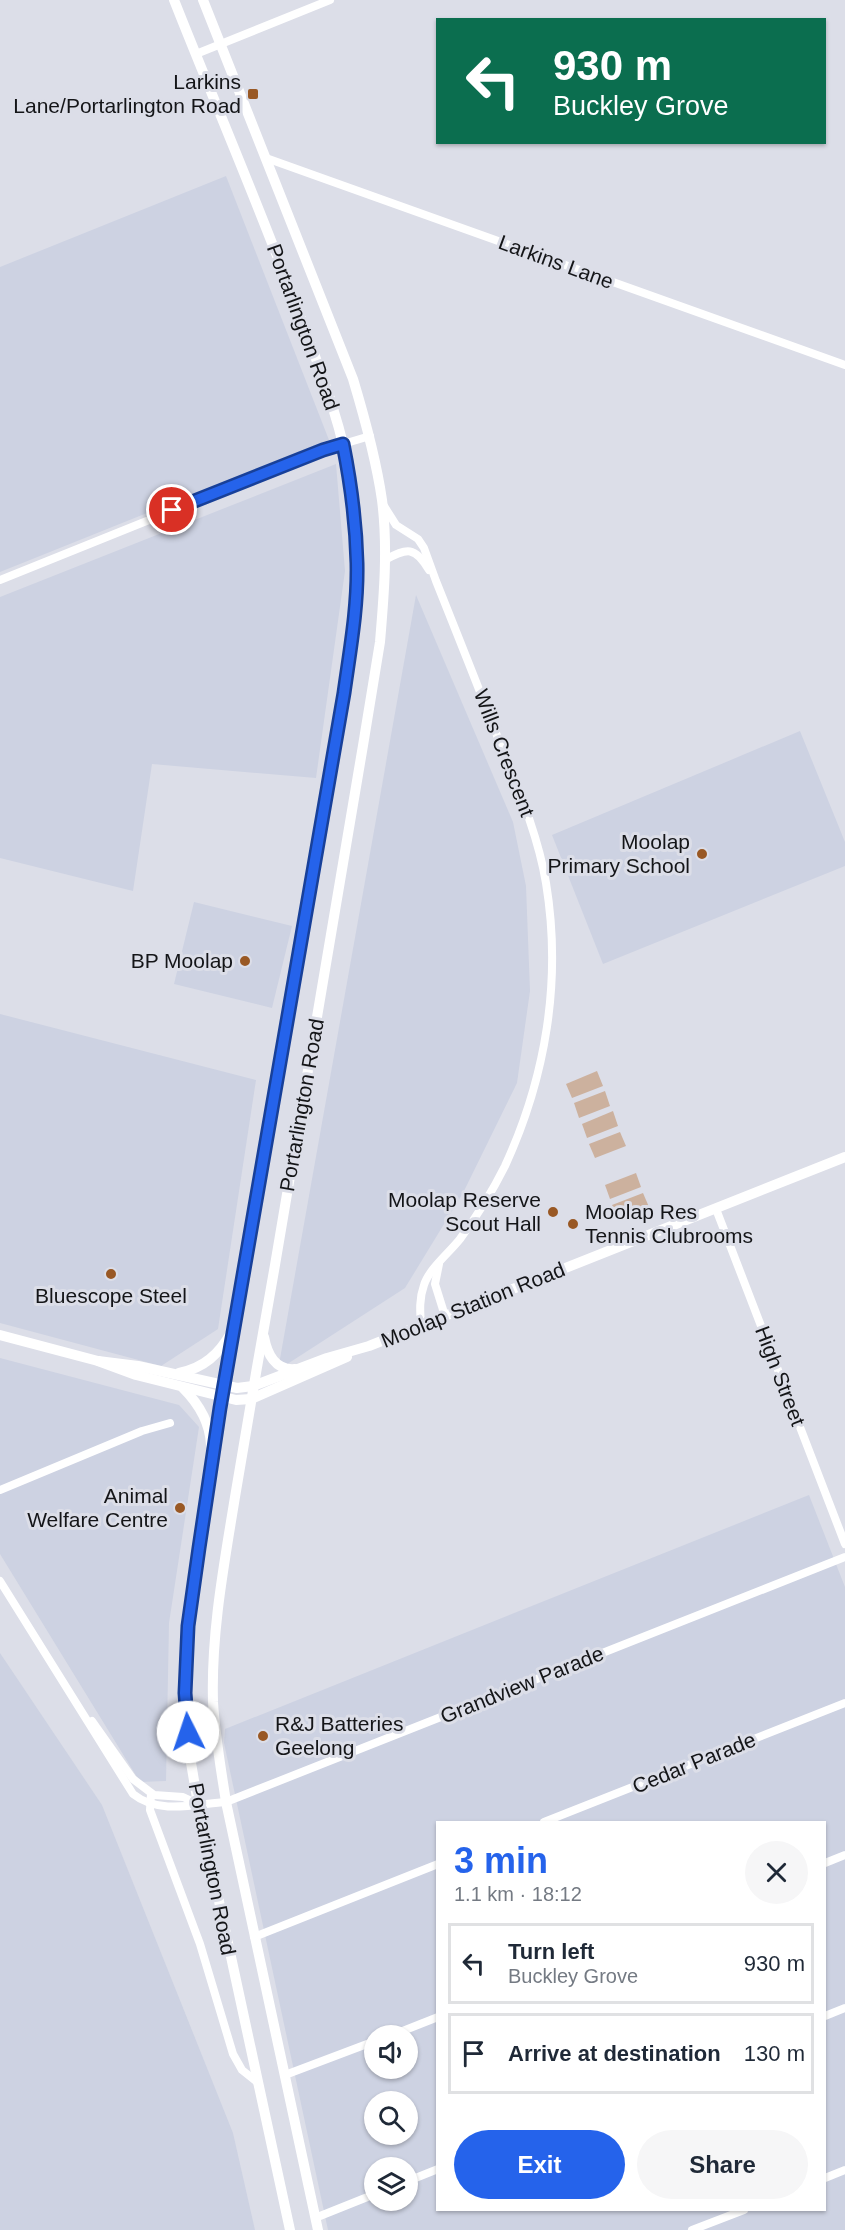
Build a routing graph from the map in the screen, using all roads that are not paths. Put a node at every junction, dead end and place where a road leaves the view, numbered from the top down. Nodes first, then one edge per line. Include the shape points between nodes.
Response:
1 (174, 0) edge
2 (203, 0) edge
3 (330, 0) edge
4 (221, 44) junction
5 (195, 54) junction
6 (266, 158) junction
7 (845, 365) edge
8 (370, 436) junction
9 (343, 444) junction
10 (382, 502) junction
11 (385, 560) junction
12 (0, 580) edge
13 (436, 581) junction
14 (845, 1157) edge
15 (716, 1209) junction
16 (440, 1263) junction
17 (445, 1316) junction
18 (421, 1325) junction
19 (234, 1328) junction
20 (263, 1330) junction
21 (0, 1335) edge
22 (369, 1346) junction
23 (98, 1361) junction
24 (298, 1369) junction
25 (173, 1374) junction
26 (225, 1385) junction
27 (253, 1386) junction
28 (182, 1387) junction
29 (223, 1398) junction
30 (251, 1399) junction
31 (170, 1423) dead end
32 (212, 1460) junction
33 (0, 1490) edge
34 (845, 1544) edge
35 (845, 1557) edge
36 (0, 1581) edge
37 (845, 1703) edge
38 (78, 1704) junction
39 (151, 1794) junction
40 (226, 1802) junction
41 (149, 1804) junction
42 (198, 1804) junction
43 (547, 1821) edge
44 (845, 1855) edge
45 (826, 1863) edge
46 (436, 1865) edge
47 (254, 1937) junction
48 (845, 2008) edge
49 (826, 2016) edge
50 (436, 2018) edge
51 (418, 2025) edge
52 (364, 2045) edge
53 (285, 2075) junction
54 (257, 2082) junction
55 (436, 2170) edge
56 (845, 2170) edge
57 (418, 2177) edge
58 (826, 2178) edge
59 (364, 2198) edge
60 (741, 2211) edge
61 (315, 2218) junction
62 (290, 2230) edge
63 (318, 2230) edge
64 (692, 2230) edge

1 - 5 main road, Portarlington Road
2 - 4 main road, Portarlington Road
3 - 4 street
4 - 5 street
4 - 6 main road, Portarlington Road
5 - 9 main road, Portarlington Road via 330,395
6 - 7 street, Larkins Lane
6 - 8 main road, Portarlington Road via 353,379
8 - 9 street
8 - 10 main road, Portarlington Road
9 - 12 street
9 - 19 main road, Portarlington Road via 355,521 353,628
10 - 11 main road, Portarlington Road
10 - 13 street, Wills Crescent via 396,525 418,539
11 - 13 street, Wills Crescent via 399,552 415,552
11 - 20 main road, Portarlington Road via 378,654
13 - 16 street, Wills Crescent via 528,812 546,882 552,962 545,1041 529,1107 497,1182
14 - 15 main road, Moolap Station Road
15 - 17 main road, Moolap Station Road
15 - 34 street, High Street
16 - 17 street via 435,1284
16 - 18 street, Wills Crescent via 424,1285 419,1302
17 - 18 main road, Moolap Station Road
18 - 22 main road, Moolap Station Road
19 - 25 main road via 211,1359
19 - 26 main road, Portarlington Road
20 - 24 main road via 273,1361 285,1369
20 - 27 main road, Portarlington Road
21 - 23 main road
22 - 24 main road, Moolap Station Road
22 - 30 main road, Moolap Station Road
23 - 25 main road
23 - 28 main road
24 - 27 main road, Moolap Station Road
25 - 26 main road
26 - 27 main road
26 - 29 main road, Portarlington Road
27 - 30 main road, Portarlington Road
28 - 29 main road
28 - 32 main road via 208,1425
29 - 30 main road
29 - 32 main road, Portarlington Road
30 - 40 main road, Portarlington Road via 214,1649 213,1705
31 - 33 street
32 - 42 main road, Portarlington Road via 188,1626 185,1693
35 - 40 street, Grandview Parade
36 - 38 street
37 - 43 street, Cedar Parade
38 - 39 street via 133,1779
38 - 41 street via 126,1784
39 - 41 street
39 - 42 street via 183,1797
40 - 42 street, Grandview Parade
40 - 47 main road, Portarlington Road
41 - 42 street, Grandview Parade
41 - 54 street via 200,1944 233,2054
42 - 54 main road, Portarlington Road
44 - 45 street
46 - 47 street
47 - 53 main road, Portarlington Road
48 - 49 street
50 - 51 street
52 - 53 street
53 - 61 main road, Portarlington Road
54 - 62 main road, Portarlington Road
55 - 57 street
56 - 58 street
59 - 61 street
60 - 64 street
61 - 63 main road, Portarlington Road

